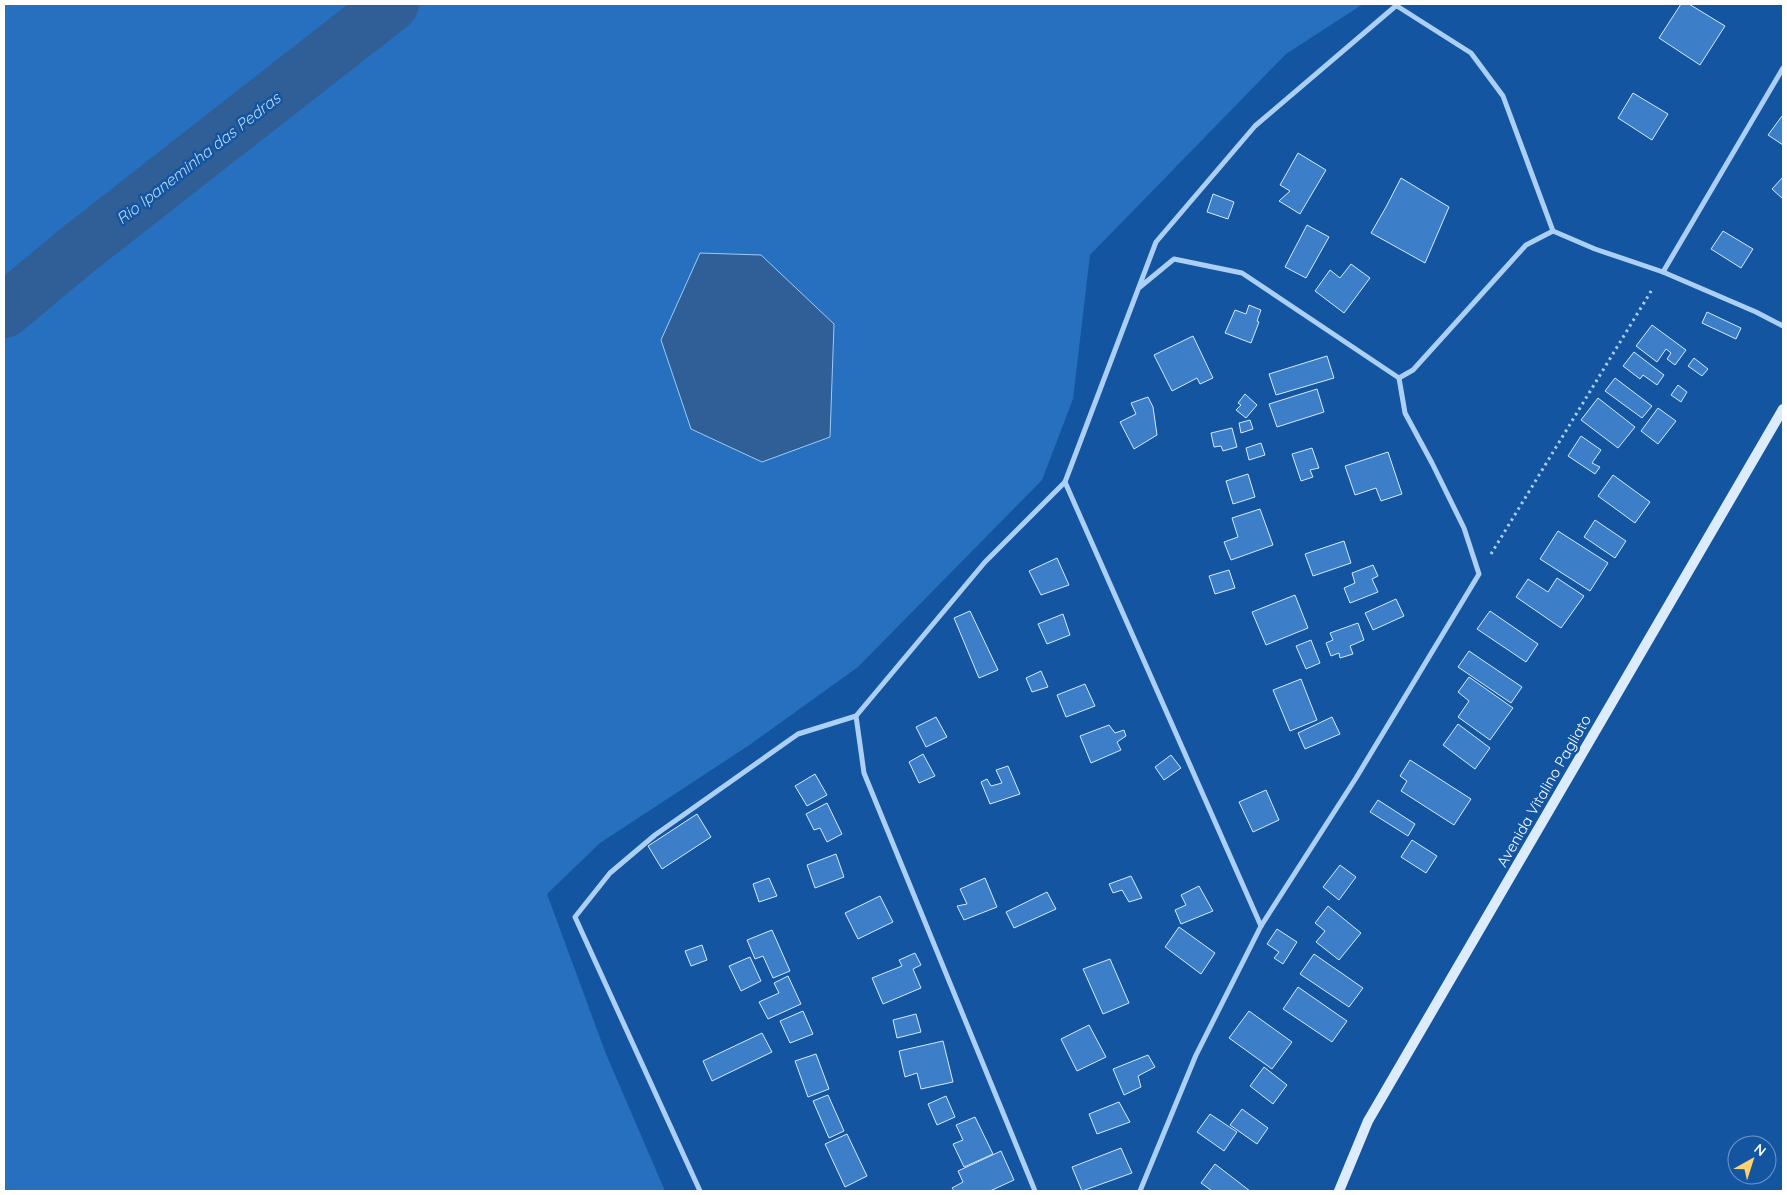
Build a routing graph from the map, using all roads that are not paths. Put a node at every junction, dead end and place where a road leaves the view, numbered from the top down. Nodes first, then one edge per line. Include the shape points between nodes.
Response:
1 (1397, 5) edge
2 (1783, 68) edge
3 (1553, 231) junction
4 (1663, 272) junction
5 (1140, 287) junction
6 (1783, 326) edge
7 (1400, 378) junction
8 (1783, 409) edge
9 (1066, 482) junction
10 (856, 716) junction
11 (1261, 926) junction
12 (700, 1191) edge
13 (1035, 1191) edge
14 (1140, 1191) edge
15 (1339, 1191) edge

1 - 3 street via 1470,53 1503,96
1 - 5 street via 1256,126 1156,242
2 - 4 street
3 - 4 street
3 - 7 street via 1526,245 1413,370
4 - 6 street
5 - 7 street via 1174,259 1242,273
5 - 9 street
7 - 11 street via 1405,413 1464,528 1479,574 1356,778
8 - 15 street, Avenida Vitalino Pagliato via 1368,1121
9 - 10 street via 985,562
9 - 11 street
10 - 12 street via 798,734 655,835 610,873 574,917
10 - 13 street via 864,774
11 - 14 street via 1196,1055

